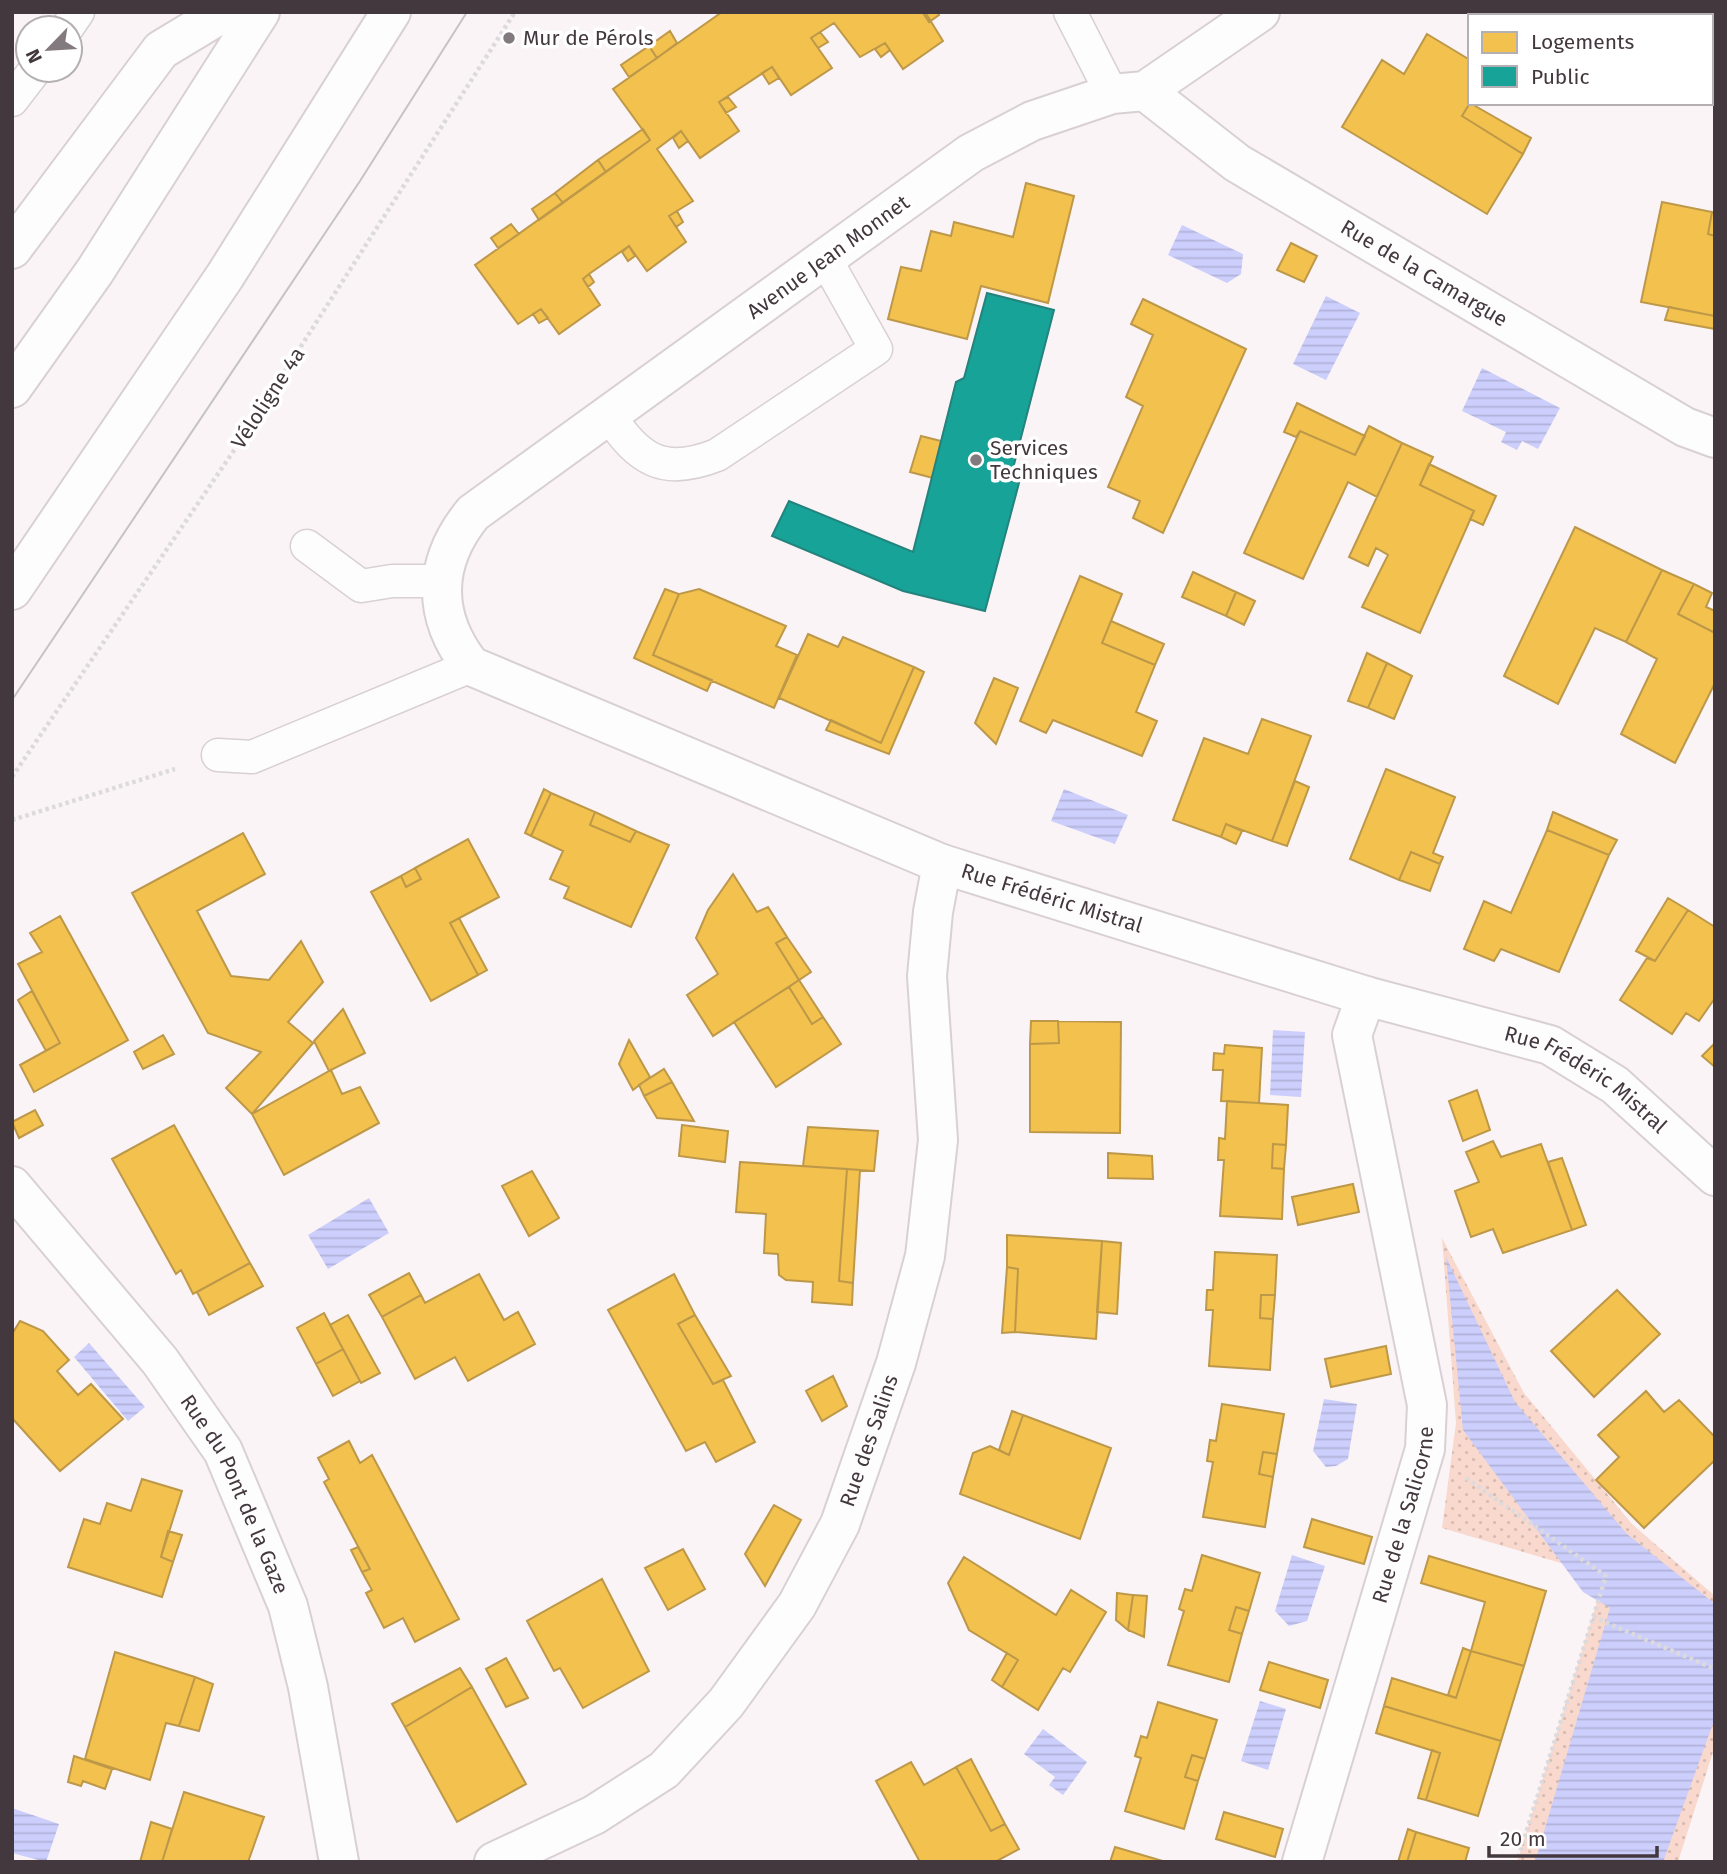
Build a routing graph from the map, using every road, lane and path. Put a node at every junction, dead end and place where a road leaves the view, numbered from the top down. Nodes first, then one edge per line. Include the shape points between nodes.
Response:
1 (223, 12) edge
2 (260, 12) edge
3 (391, 12) edge
4 (515, 12) edge
5 (1070, 12) edge
6 (1260, 12) edge
7 (24, 84) edge
8 (1129, 93) junction
9 (12, 100) edge
10 (12, 249) edge
11 (826, 260) junction
12 (12, 388) edge
13 (609, 415) junction
14 (1715, 438) edge
15 (307, 547) dead end
16 (441, 575) junction
17 (12, 590) edge
18 (471, 666) junction
19 (218, 755) joint
20 (12, 777) edge
21 (12, 820) edge
22 (942, 864) junction
23 (1366, 996) junction
24 (1715, 1177) edge
25 (12, 1186) edge
26 (1425, 1449) junction
27 (1593, 1617) junction
28 (1715, 1669) edge
29 (339, 1862) edge
30 (494, 1862) edge
31 (1302, 1862) edge
32 (1517, 1862) edge

1 - 10 main road via 161,50
2 - 12 main road via 94,271
3 - 17 main road via 225,276
4 - 20 path, Véloligne 4a via 239,443
5 - 8 lane
6 - 8 main road, Avenue Jean Monnet
7 - 9 lane
8 - 11 main road, Avenue Jean Monnet via 1032,121 971,153
8 - 14 main road, Rue de la Camargue via 1237,163 1673,420
11 - 13 main road, Avenue Jean Monnet
11 - 13 lane via 876,349 718,455 689,466 652,460 624,437
13 - 16 main road, Avenue Jean Monnet via 473,513 454,536
15 - 16 lane via 362,586
16 - 18 main road via 444,612 458,650
18 - 19 lane via 252,757
18 - 22 main road, Rue Frédéric Mistral
19 - 21 path
22 - 23 main road, Rue Frédéric Mistral
22 - 30 main road, Rue des Salins via 927,976 938,1140 925,1256 896,1363 840,1524 790,1616 726,1703 664,1770 594,1815
23 - 24 main road, Rue Frédéric Mistral via 1550,1045 1615,1085
23 - 26 main road, Rue de la Salicorne via 1352,1035 1427,1405
25 - 29 main road, Rue du Pont de la Gaze via 160,1361 223,1451 288,1606 308,1687
26 - 27 path via 1606,1576
26 - 31 main road, Rue de la Salicorne
27 - 28 path
27 - 32 path

